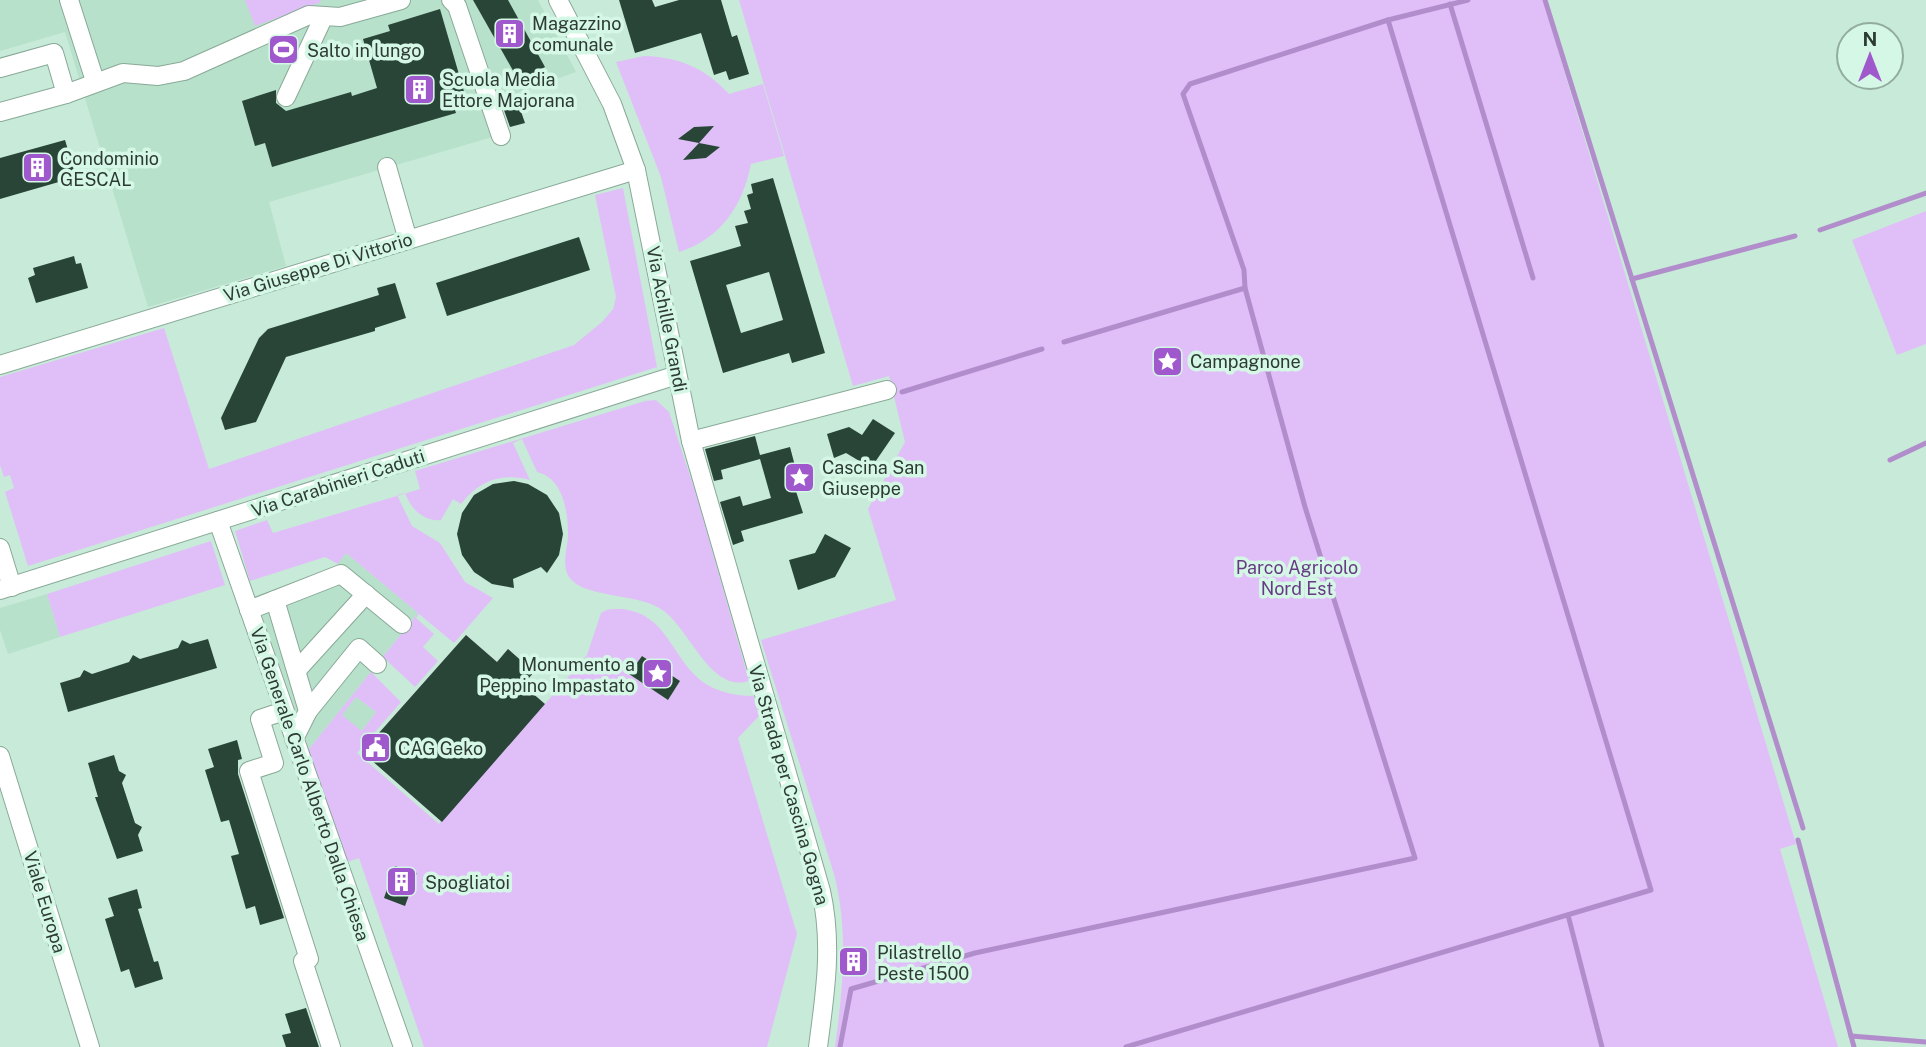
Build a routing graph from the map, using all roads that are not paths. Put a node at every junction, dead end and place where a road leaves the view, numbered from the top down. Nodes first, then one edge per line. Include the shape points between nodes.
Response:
1 (69, 0) edge
2 (401, 0) edge
3 (451, 0) edge
4 (558, 0) edge
5 (324, 16) junction
6 (0, 68) edge
7 (95, 81) junction
8 (66, 94) junction
9 (285, 97) dead end
10 (0, 112) edge
11 (501, 136) dead end
12 (387, 167) dead end
13 (636, 170) junction
14 (408, 240) junction
15 (0, 365) edge
16 (677, 374) junction
17 (887, 390) dead end
18 (691, 441) junction
19 (218, 521) junction
20 (0, 550) edge
21 (6, 589) edge
22 (366, 594) junction
23 (275, 600) junction
24 (249, 610) junction
25 (402, 624) dead end
26 (749, 648) joint
27 (377, 664) dead end
28 (297, 670) junction
29 (308, 711) junction
30 (275, 714) dead end
31 (294, 739) junction
32 (0, 756) edge
33 (90, 1047) edge
34 (331, 1047) edge
35 (403, 1047) edge
36 (818, 1047) edge

1 - 7 street
2 - 5 street via 340,17
3 - 11 street via 457,6
4 - 13 street, Via Achille Grandi via 612,104
5 - 7 street via 299,18 184,71 158,76 124,73
5 - 9 street
6 - 8 street via 54,53
7 - 8 street
8 - 10 street
12 - 14 street
13 - 14 street, Via Giuseppe Di Vittorio
13 - 16 street, Via Achille Grandi
14 - 15 street, Via Giuseppe Di Vittorio
16 - 18 street, Via Achille Grandi
16 - 19 street, Via Carabinieri Caduti
17 - 18 street
18 - 26 street, Via Achille Grandi
19 - 21 street, Via Carabinieri Caduti
19 - 24 street, Via Generale Carlo Alberto Dalla Chiesa
20 - 21 street
22 - 23 street via 341,574
22 - 25 street
22 - 28 street
23 - 24 street
23 - 28 street
24 - 31 street, Via Generale Carlo Alberto Dalla Chiesa
26 - 36 street, Via Strada per Cascina Gogna via 826,914 827,974
27 - 29 street via 359,648
28 - 29 street
29 - 31 street
30 - 34 street via 260,719 274,763 249,771 309,959 303,961
31 - 35 street, Via Generale Carlo Alberto Dalla Chiesa
32 - 33 street, Viale Europa

